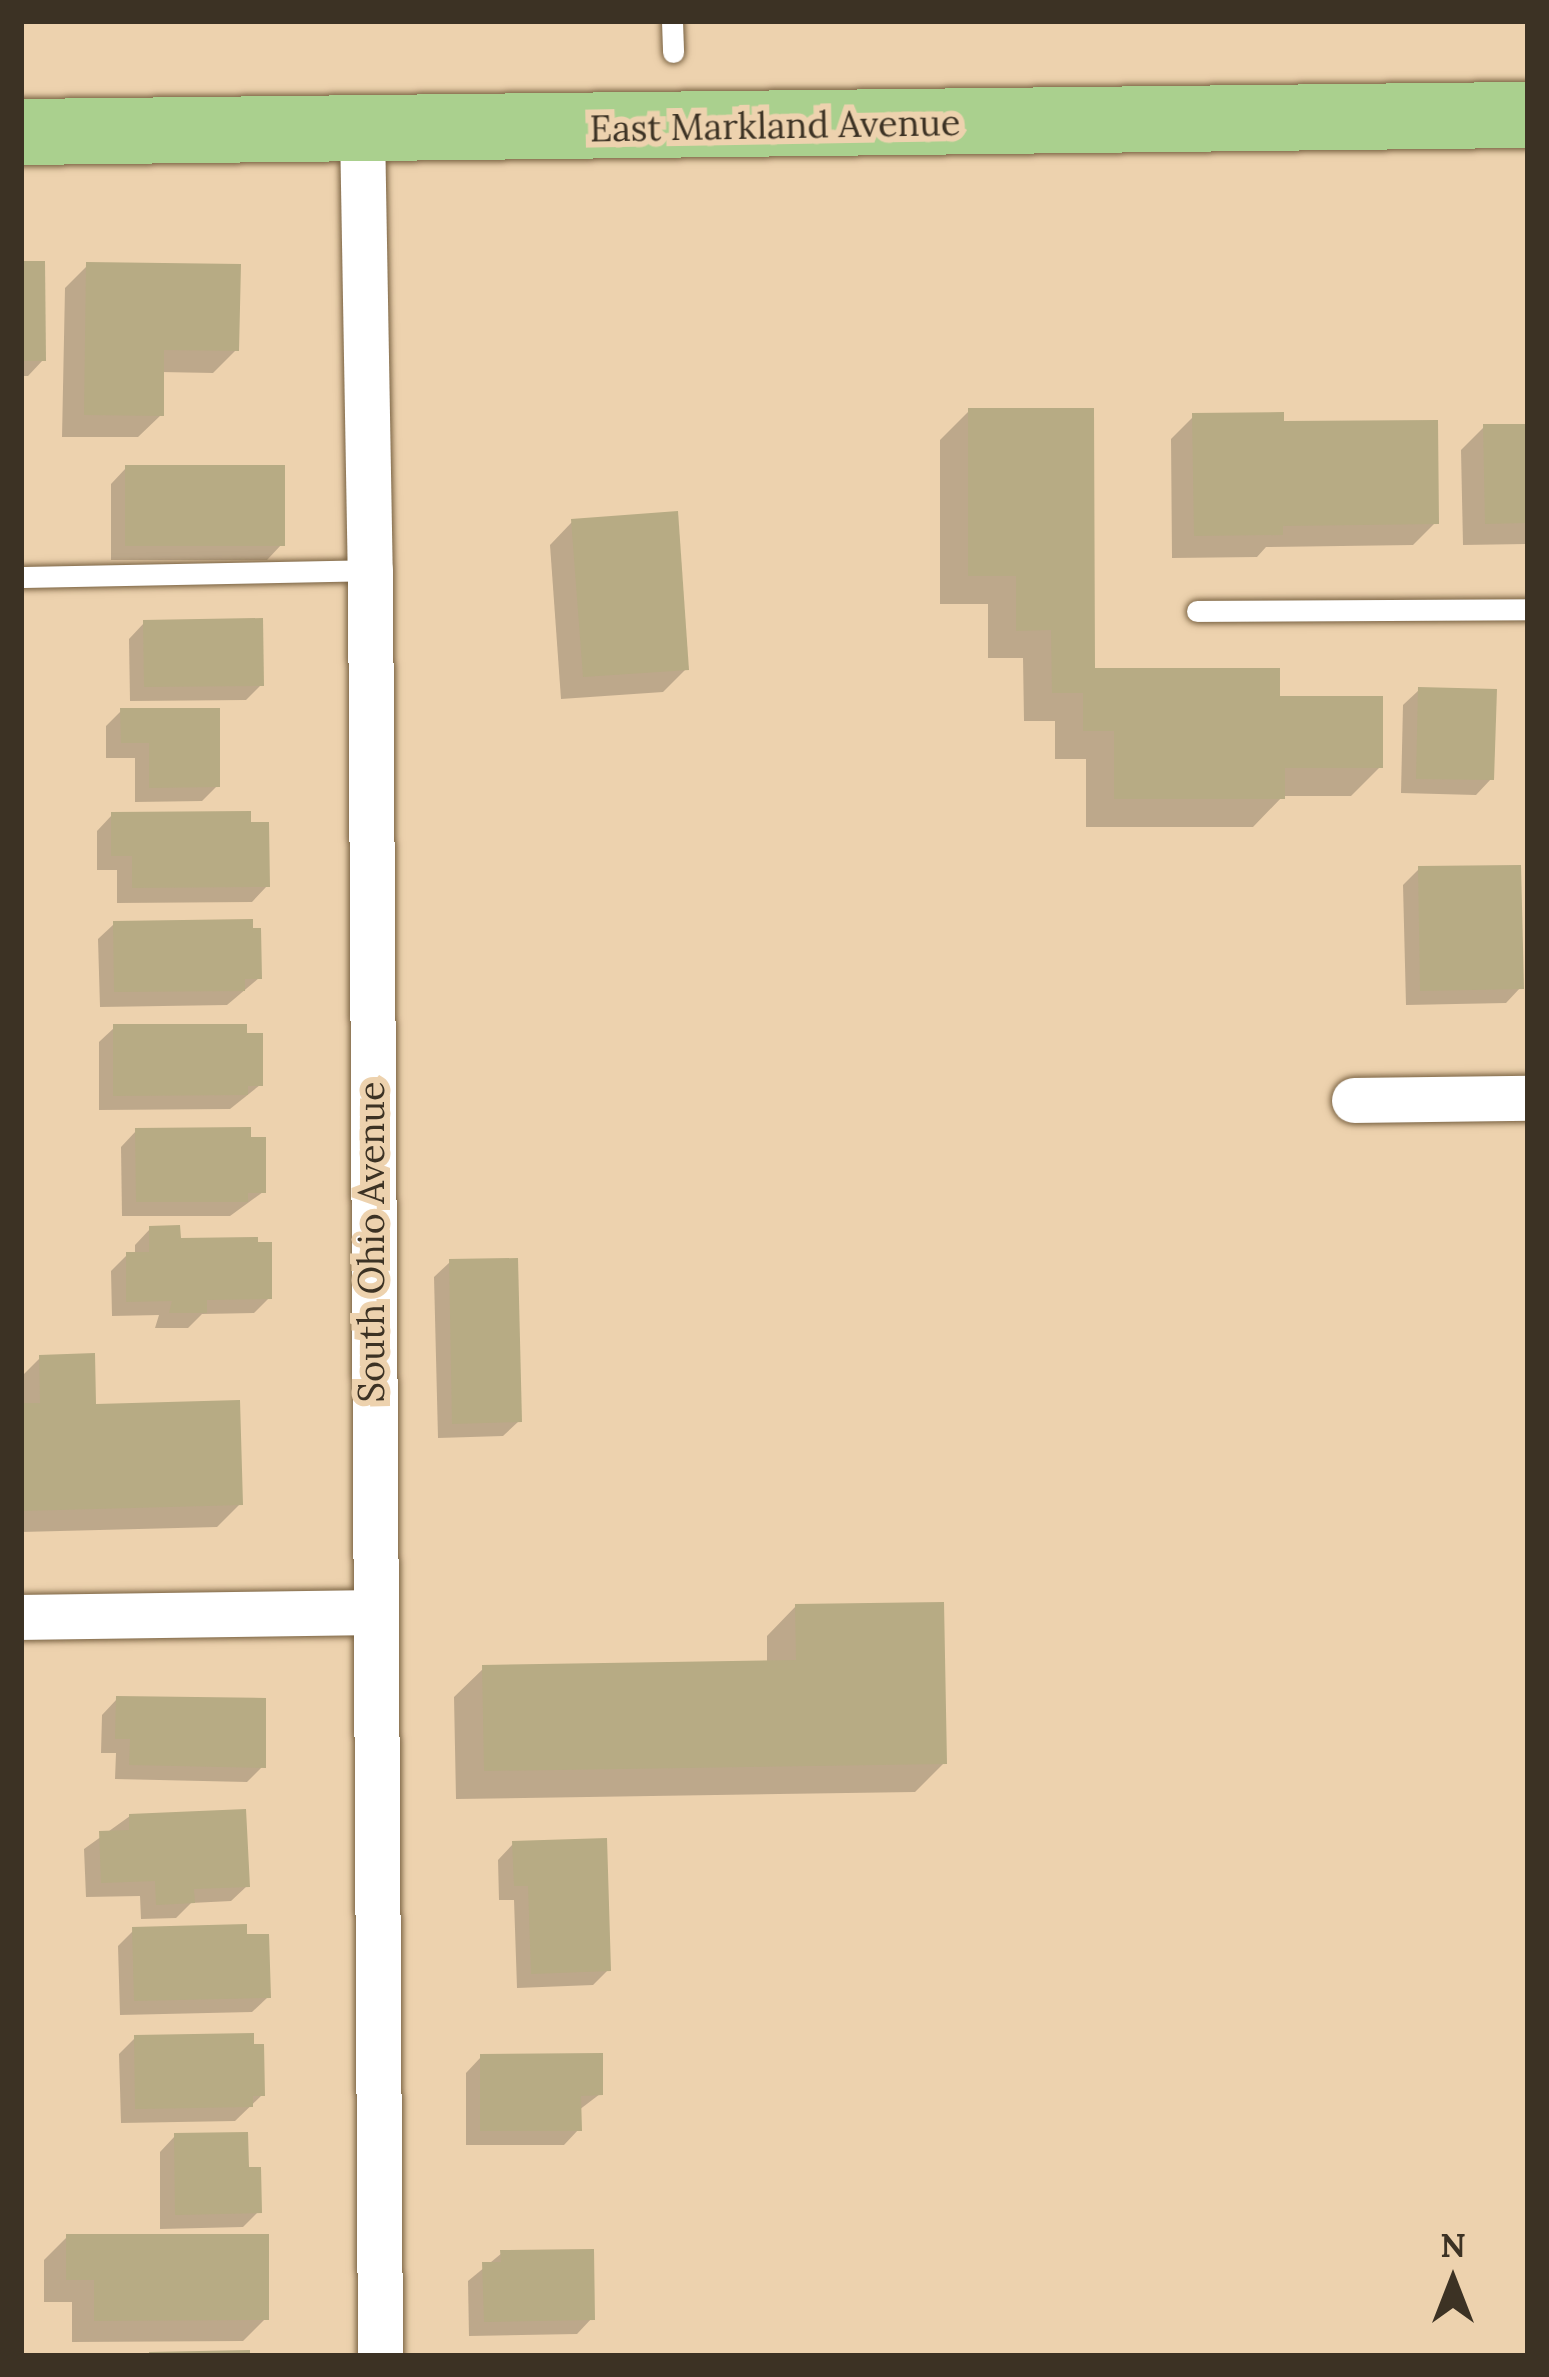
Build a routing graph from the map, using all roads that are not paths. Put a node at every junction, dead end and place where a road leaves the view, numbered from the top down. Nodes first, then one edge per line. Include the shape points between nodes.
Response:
1 (672, 21) edge
2 (673, 52) dead end
3 (1528, 115) edge
4 (362, 128) junction
5 (21, 132) edge
6 (370, 570) junction
7 (21, 577) edge
8 (1528, 609) edge
9 (1197, 611) dead end
10 (1528, 1098) edge
11 (1354, 1100) dead end
12 (374, 1612) junction
13 (21, 1617) edge
14 (380, 2356) edge

1 - 2 lane
3 - 4 main road, East Markland Avenue
4 - 5 main road, East Markland Avenue
4 - 6 street, South Ohio Avenue
6 - 7 lane
6 - 12 street, South Ohio Avenue
8 - 9 lane
10 - 11 street
12 - 13 street
12 - 14 street, South Ohio Avenue

